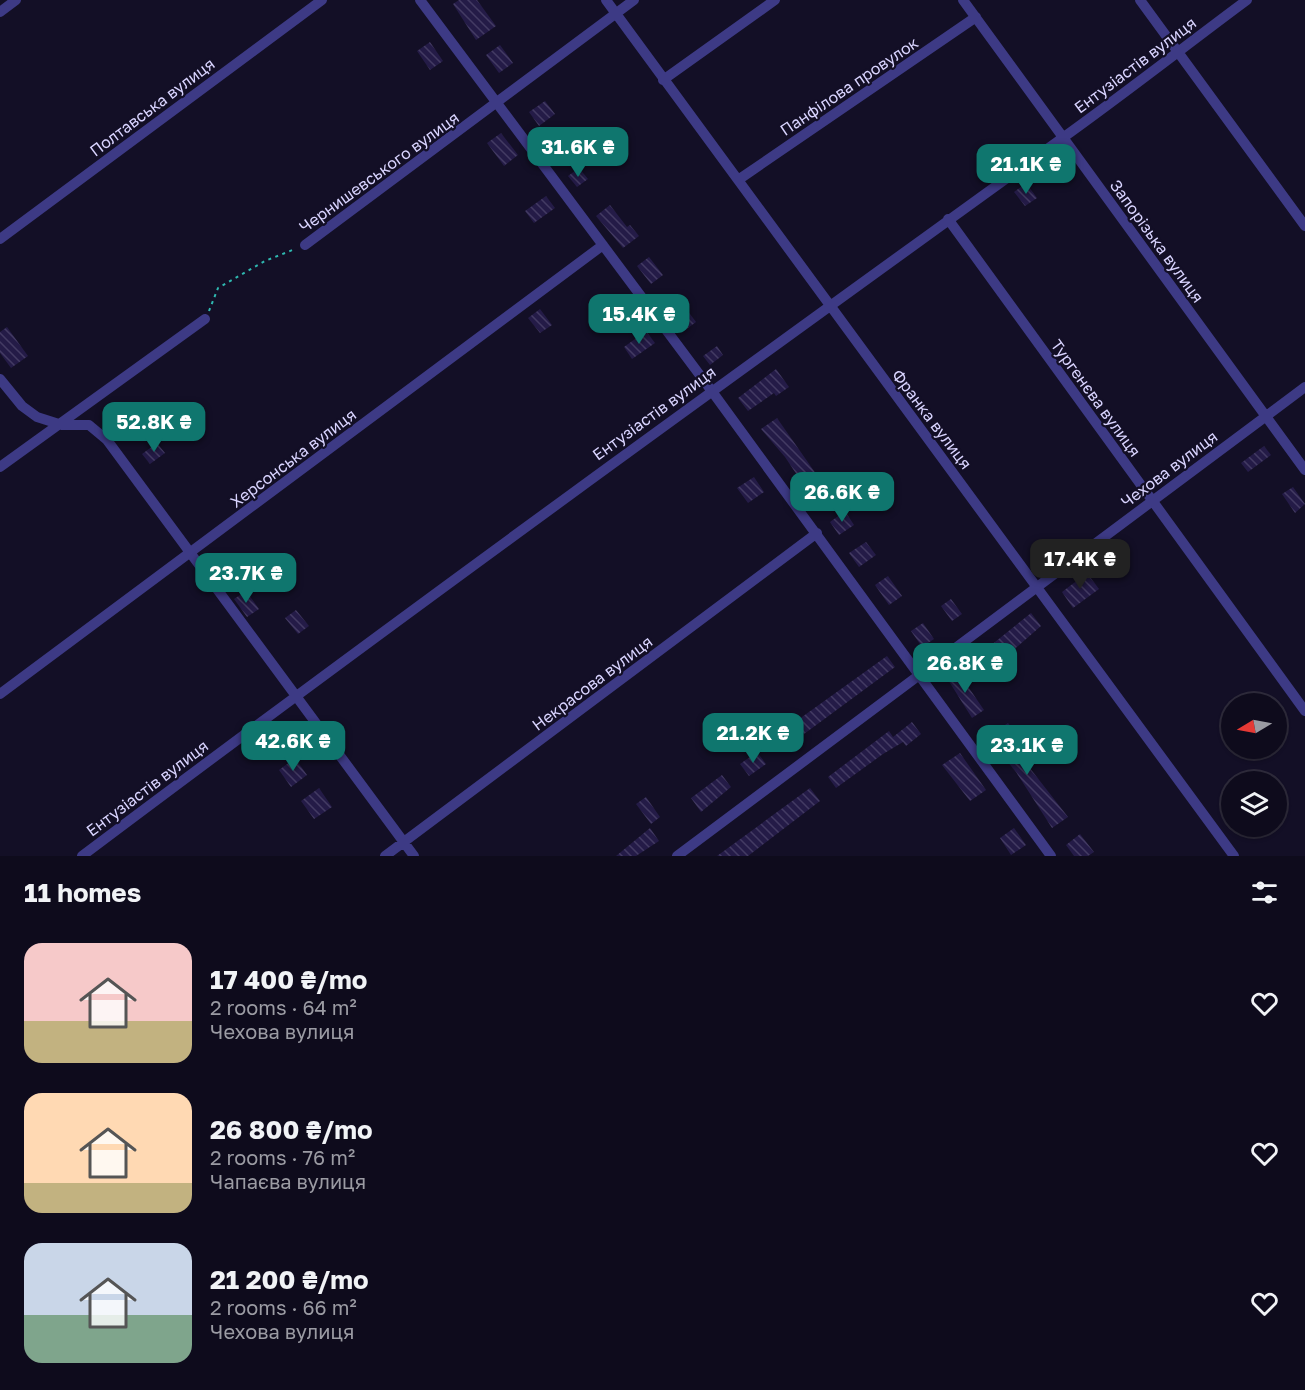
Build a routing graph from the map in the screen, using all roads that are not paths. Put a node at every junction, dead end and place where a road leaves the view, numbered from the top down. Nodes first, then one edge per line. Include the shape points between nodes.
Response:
1 (16, 0) edge
2 (322, 0) edge
3 (420, 0) edge
4 (606, 0) edge
5 (633, 0) edge
6 (775, 0) edge
7 (963, 0) edge
8 (1140, 0) edge
9 (1247, 0) edge
10 (0, 12) edge
11 (616, 13) junction
12 (976, 17) junction
13 (1178, 51) junction
14 (663, 80) junction
15 (496, 104) junction
16 (1064, 137) junction
17 (738, 180) junction
18 (948, 219) junction
19 (1305, 226) edge
20 (0, 239) edge
21 (304, 245) road end
22 (603, 245) junction
23 (828, 306) junction
24 (205, 319) road end
25 (1, 381) edge
26 (1305, 387) edge
27 (711, 390) junction
28 (1265, 416) junction
29 (62, 425) junction
30 (0, 467) edge
31 (1305, 470) edge
32 (1152, 501) junction
33 (817, 533) junction
34 (191, 554) junction
35 (1039, 588) junction
36 (920, 673) junction
37 (0, 693) edge
38 (295, 695) junction
39 (1305, 711) edge
40 (404, 842) junction
41 (82, 856) edge
42 (385, 856) edge
43 (414, 856) edge
44 (677, 856) edge
45 (1051, 856) edge
46 (1234, 856) edge

1 - 10 street
2 - 20 street, Полтавська вулиця
3 - 15 street
4 - 11 street, Франка вулиця
5 - 11 street, Чернишевського вулиця
6 - 14 street
7 - 12 street, Запорізька вулиця
8 - 13 street
9 - 13 street, Ентузіастів вулиця
11 - 14 street, Франка вулиця
11 - 15 street, Чернишевського вулиця
12 - 16 street, Запорізька вулиця
12 - 17 street, Панфілова провулок
13 - 16 street, Ентузіастів вулиця
13 - 19 street
14 - 17 street, Франка вулиця
15 - 21 street, Чернишевського вулиця
15 - 22 street
16 - 18 street, Ентузіастів вулиця
16 - 28 street, Запорізька вулиця
17 - 23 street, Франка вулиця
18 - 23 street, Ентузіастів вулиця
18 - 32 street, Тургенєва вулиця
22 - 27 street
22 - 34 street, Херсонська вулиця
23 - 27 street, Ентузіастів вулиця
23 - 35 street, Франка вулиця
24 - 29 street
25 - 29 street via 37,417
26 - 28 street, Чехова вулиця
27 - 33 street
27 - 38 street, Ентузіастів вулиця
28 - 31 street, Запорізька вулиця
28 - 32 street, Чехова вулиця
29 - 30 street
29 - 34 street via 89,425 107,440
32 - 35 street, Чехова вулиця
32 - 39 street, Тургенєва вулиця
33 - 36 street
33 - 40 street, Некрасова вулиця
34 - 37 street, Херсонська вулиця
34 - 38 street
35 - 36 street, Чехова вулиця
35 - 46 street, Франка вулиця
36 - 44 street, Чехова вулиця
36 - 45 street
38 - 40 street
38 - 41 street, Ентузіастів вулиця
40 - 42 street, Некрасова вулиця
40 - 43 street

